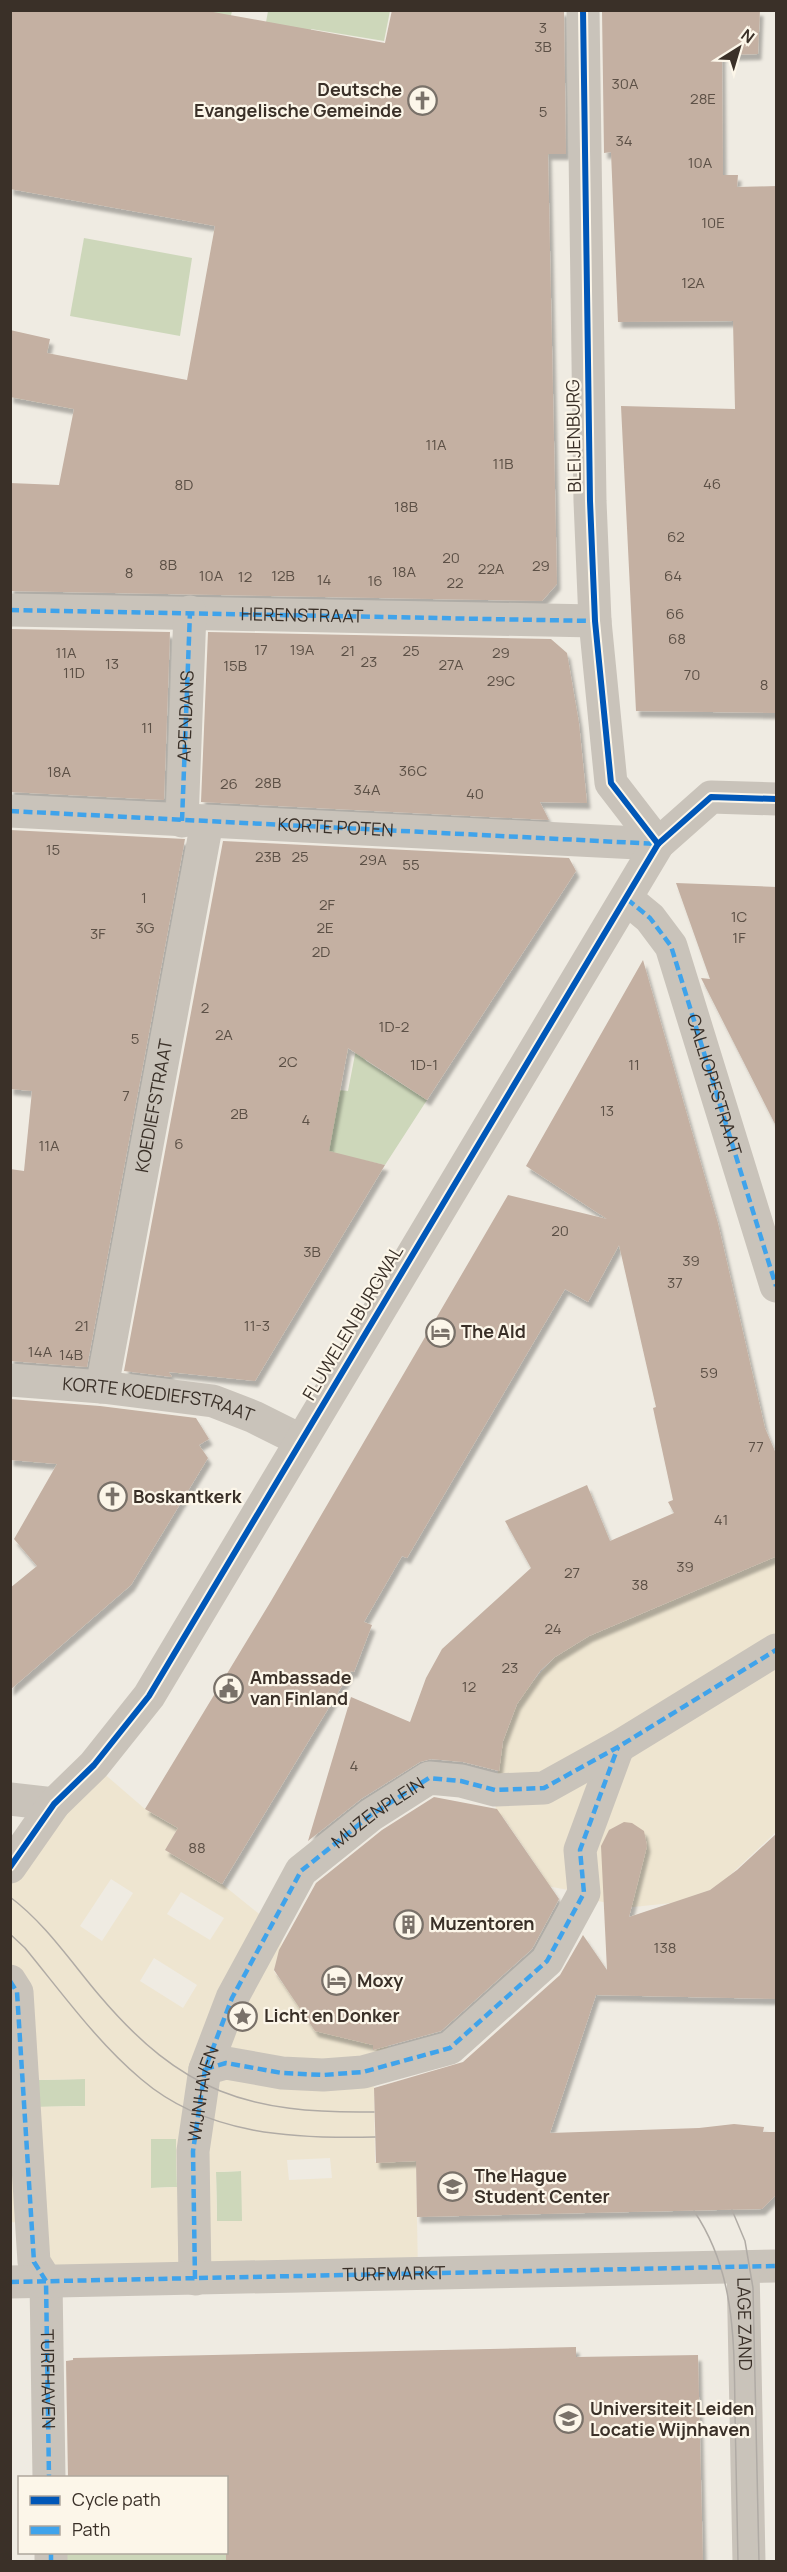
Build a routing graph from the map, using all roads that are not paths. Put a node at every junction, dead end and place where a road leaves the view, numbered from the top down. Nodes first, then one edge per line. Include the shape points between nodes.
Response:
1 (583, 10) edge
2 (10, 609) edge
3 (190, 612) junction
4 (595, 621) junction
5 (777, 799) edge
6 (10, 811) edge
7 (194, 822) junction
8 (658, 843) junction
9 (627, 899) junction
10 (777, 1286) edge
11 (10, 1380) edge
12 (102, 1387) junction
13 (300, 1440) junction
14 (777, 1650) edge
15 (618, 1747) junction
16 (10, 1799) edge
17 (54, 1804) junction
18 (10, 1867) edge
19 (273, 1922) joint
20 (10, 1981) edge
21 (206, 2069) junction
22 (777, 2266) edge
23 (743, 2267) junction
24 (195, 2279) junction
25 (46, 2281) junction
26 (10, 2282) edge
27 (49, 2476) edge
28 (749, 2562) edge

1 - 4 street, BLEIJENBURG
2 - 3 street, HERENSTRAAT
3 - 4 street, HERENSTRAAT
3 - 7 street, APENDANS
4 - 8 street, BLEIJENBURG via 611,783
5 - 8 street via 711,797
6 - 7 street, KORTE POTEN
7 - 8 street, KORTE POTEN
7 - 12 street, KOEDIEFSTRAAT
8 - 9 street, FLUWELEN BURGWAL
9 - 10 street, CALLIOPESTRAAT via 650,918 671,946
9 - 13 street, FLUWELEN BURGWAL
11 - 12 street, KORTE KOEDIEFSTRAAT
12 - 13 street, KORTE KOEDIEFSTRAAT via 213,1401
13 - 17 street, FLUWELEN BURGWAL via 149,1696 94,1765
14 - 15 street, MUZENPLEIN
15 - 19 street, MUZENPLEIN via 544,1788 495,1790 429,1778 371,1815 301,1871
15 - 21 street via 580,1850 584,1893 547,1961 450,2048 363,2072 282,2073 226,2063
16 - 17 street
17 - 18 street, FLUWELEN BURGWAL
19 - 21 street, WIJNHAVEN via 232,1998
20 - 25 street via 17,1992 33,2262
21 - 24 street, WIJNHAVEN via 193,2151
22 - 23 street, TURFMARKT
23 - 24 street, TURFMARKT
23 - 28 street, LAGE ZAND
24 - 25 street, TURFMARKT
25 - 26 street, TURFMARKT
25 - 27 street, TURFHAVEN

